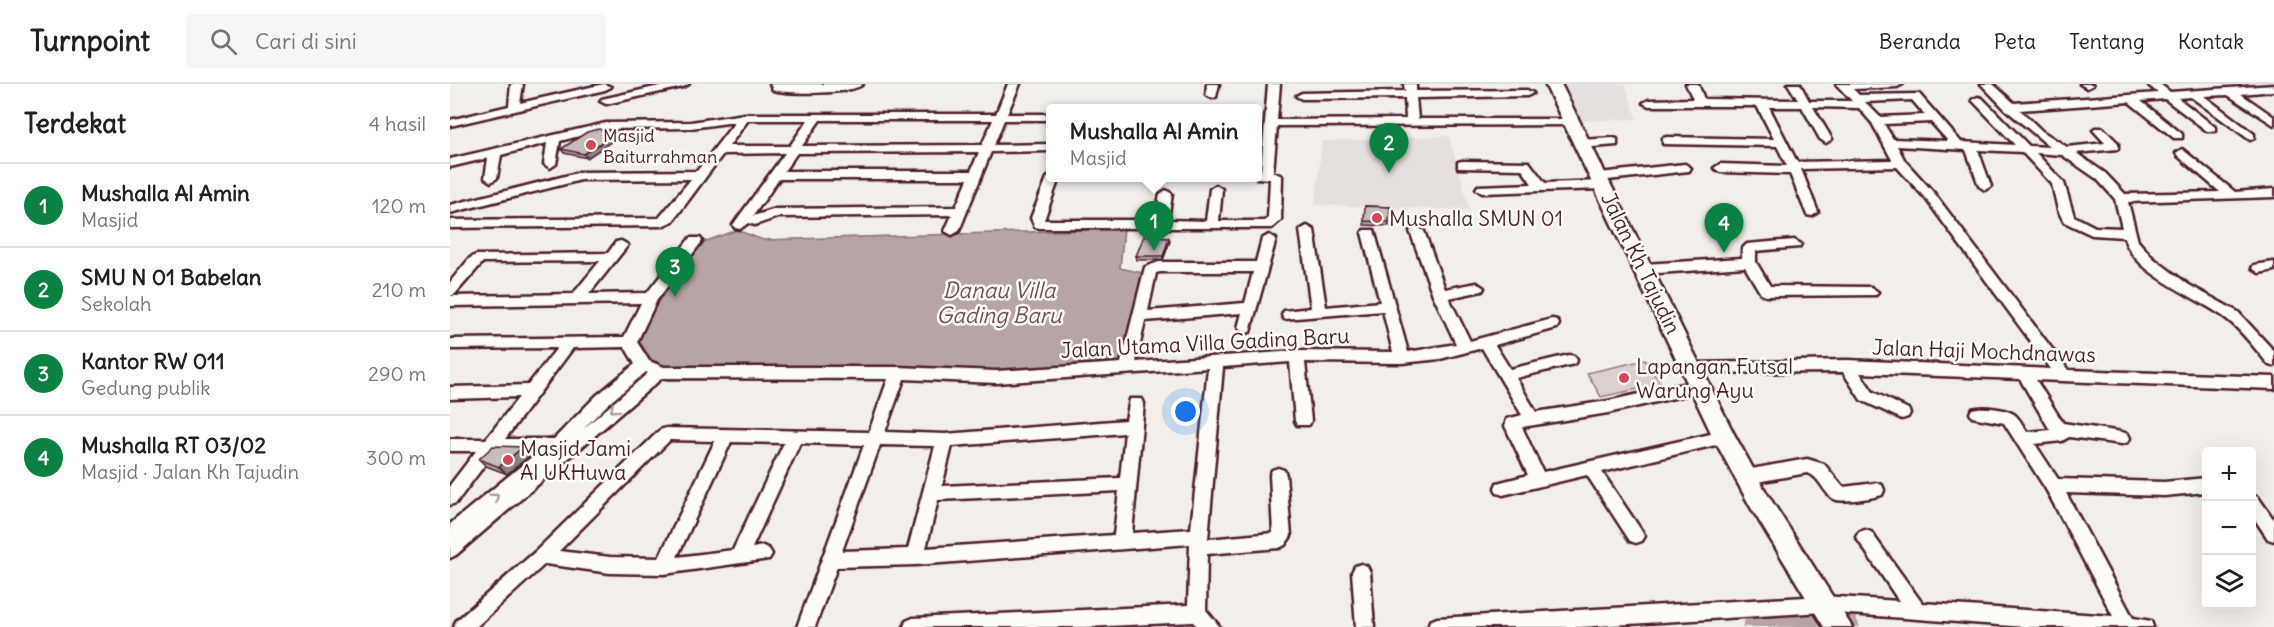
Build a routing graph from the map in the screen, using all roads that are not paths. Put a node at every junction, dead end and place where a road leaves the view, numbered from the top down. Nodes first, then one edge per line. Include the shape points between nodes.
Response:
1 (517, 84) edge
2 (683, 84) edge
3 (776, 84) edge
4 (857, 84) edge
5 (1014, 84) edge
6 (1274, 84) edge
7 (1553, 84) edge
8 (1692, 84) edge
9 (1794, 84) edge
10 (1897, 84) edge
11 (1987, 84) edge
12 (2153, 84) edge
13 (1843, 85) edge
14 (605, 86) edge
15 (2270, 88) edge
16 (1411, 89) edge
17 (1456, 89) edge
18 (1322, 90) edge
19 (1364, 90) edge
20 (2231, 92) junction
21 (1527, 93) dead end
22 (2196, 95) junction
23 (1302, 96) dead end
24 (2170, 97) junction
25 (1978, 100) dead end
26 (2133, 100) junction
27 (606, 101) junction
28 (1700, 102) junction
29 (1859, 102) junction
30 (1649, 103) dead end
31 (1762, 105) junction
32 (1807, 105) junction
33 (2009, 107) junction
34 (514, 108) junction
35 (1000, 116) junction
36 (745, 117) junction
37 (1046, 117) edge
38 (1262, 117) edge
39 (816, 118) junction
40 (1935, 118) junction
41 (1272, 120) junction
42 (1877, 121) junction
43 (1412, 122) junction
44 (1570, 122) junction
45 (2274, 122) edge
46 (450, 123) edge
47 (606, 126) junction
48 (2211, 129) dead end
49 (2099, 130) dead end
50 (2178, 136) dead end
51 (2250, 136) dead end
52 (554, 139) junction
53 (1826, 139) dead end
54 (1667, 141) dead end
55 (1613, 142) dead end
56 (1890, 142) junction
57 (1782, 143) junction
58 (1581, 144) junction
59 (1963, 145) junction
60 (2021, 147) junction
61 (1046, 148) edge
62 (987, 149) junction
63 (1263, 149) edge
64 (719, 150) junction
65 (794, 150) junction
66 (2063, 151) junction
67 (495, 153) junction
68 (2182, 153) dead end
69 (1900, 163) junction
70 (450, 164) edge
71 (550, 164) dead end
72 (1462, 165) dead end
73 (1685, 168) dead end
74 (1720, 168) dead end
75 (1794, 168) junction
76 (1262, 174) edge
77 (700, 175) junction
78 (776, 175) junction
79 (975, 175) junction
80 (491, 178) dead end
81 (1601, 181) junction
82 (1051, 182) edge
83 (1540, 186) junction
84 (1985, 186) dead end
85 (1216, 189) dead end
86 (1482, 189) dead end
87 (2274, 193) edge
88 (1166, 194) dead end
89 (2232, 196) junction
90 (2121, 198) junction
91 (450, 209) edge
92 (960, 211) junction
93 (1812, 212) dead end
94 (450, 224) edge
95 (1161, 225) junction
96 (1212, 225) junction
97 (1307, 230) dead end
98 (952, 231) dead end
99 (1417, 231) dead end
100 (1370, 233) dead end
101 (2128, 233) junction
102 (1269, 238) dead end
103 (695, 241) dead end
104 (1794, 244) dead end
105 (621, 245) dead end
106 (611, 257) junction
107 (1749, 262) junction
108 (2274, 266) edge
109 (1262, 267) junction
110 (2259, 267) dead end
111 (1644, 268) junction
112 (1477, 288) dead end
113 (450, 291) edge
114 (1870, 292) dead end
115 (1440, 295) junction
116 (578, 298) junction
117 (651, 298) junction
118 (450, 300) edge
119 (1389, 306) junction
120 (1250, 307) junction
121 (1319, 311) junction
122 (1289, 315) dead end
123 (1138, 317) junction
124 (1552, 324) dead end
125 (1245, 328) dead end
126 (629, 342) junction
127 (1486, 342) junction
128 (450, 344) edge
129 (568, 344) junction
130 (1466, 349) junction
131 (1297, 356) junction
132 (1402, 358) junction
133 (1569, 360) dead end
134 (2274, 361) edge
135 (1216, 363) junction
136 (1847, 366) junction
137 (1127, 369) junction
138 (655, 370) junction
139 (2023, 372) junction
140 (898, 373) junction
141 (1506, 375) junction
142 (2064, 375) junction
143 (1696, 378) junction
144 (2274, 383) edge
145 (532, 391) junction
146 (450, 393) edge
147 (1136, 404) dead end
148 (1902, 413) dead end
149 (1978, 413) dead end
150 (1532, 419) junction
151 (1303, 422) dead end
152 (1134, 426) junction
153 (2060, 429) junction
154 (726, 435) junction
155 (795, 436) junction
156 (1724, 437) junction
157 (2122, 438) dead end
158 (872, 439) junction
159 (2024, 439) junction
160 (945, 440) junction
161 (450, 445) edge
162 (490, 445) junction
163 (558, 445) junction
164 (1590, 467) junction
165 (1278, 475) dead end
166 (1746, 477) junction
167 (1538, 479) junction
168 (1128, 483) junction
169 (2202, 485) edge
170 (2053, 486) junction
171 (1503, 488) dead end
172 (1876, 490) dead end
173 (932, 494) junction
174 (450, 498) edge
175 (2256, 508) edge
176 (450, 534) edge
177 (2274, 534) edge
178 (1636, 536) dead end
179 (1864, 537) dead end
180 (1199, 541) junction
181 (1122, 542) junction
182 (450, 550) edge
183 (763, 554) dead end
184 (740, 555) junction
185 (542, 556) junction
186 (915, 556) junction
187 (830, 559) junction
188 (664, 566) junction
189 (1361, 572) dead end
190 (1916, 610) junction
191 (1197, 613) junction
192 (1831, 616) edge
193 (2136, 626) edge
194 (463, 627) edge
195 (806, 627) edge
196 (913, 627) edge
197 (1211, 627) edge
198 (1365, 627) edge
199 (1437, 627) edge

1 - 34 street
2 - 27 street
3 - 4 street via 777,88 787,89
5 - 35 street
6 - 41 street
7 - 44 street, Jalan Kh Tajudin
8 - 28 street
9 - 32 street
10 - 13 street
11 - 33 street
12 - 24 street
13 - 29 street
14 - 27 street
14 - 34 street
15 - 20 street
16 - 17 street
16 - 19 street
16 - 43 street
17 - 21 street
18 - 19 street
18 - 23 street
20 - 22 street
20 - 45 street
22 - 24 street
22 - 51 street
24 - 26 street
24 - 48 street
25 - 60 street
26 - 33 street
26 - 50 street
27 - 47 street
28 - 30 street
28 - 31 street
29 - 32 street
29 - 40 street via 1915,96
29 - 42 street
31 - 32 street
31 - 57 street
32 - 53 street
33 - 66 street
34 - 46 street
35 - 37 street
35 - 39 street
35 - 62 street
36 - 39 street
36 - 47 street via 670,126
36 - 64 street
38 - 41 street
39 - 65 street
40 - 42 street
40 - 59 street
41 - 43 street
41 - 63 street
42 - 56 street
43 - 44 street
44 - 58 street, Jalan Kh Tajudin
47 - 52 street
49 - 66 street via 2114,146
52 - 67 street
52 - 71 street
54 - 57 street
55 - 58 street
56 - 59 street
56 - 69 street
57 - 75 street
58 - 81 street, Jalan Kh Tajudin
59 - 60 street
59 - 84 street
60 - 66 street
60 - 101 street via 2058,183 2069,219 2092,231
61 - 62 street
62 - 65 street
62 - 79 street
63 - 76 street
64 - 65 street
64 - 77 street
65 - 78 street
66 - 90 street via 2101,176
67 - 70 street
67 - 80 street
68 - 89 street
69 - 75 street
69 - 142 street via 1930,196
72 - 83 street via 1522,164 1532,171
73 - 81 street
74 - 75 street
75 - 93 street
76 - 96 street via 1276,176 1272,223
77 - 91 street via 581,176
77 - 94 street via 668,218 656,223
78 - 79 street
78 - 92 street via 743,222 776,213
79 - 92 street
81 - 83 street
81 - 111 street, Jalan Kh Tajudin
82 - 95 street via 1037,218 1040,224
83 - 86 street
85 - 96 street
87 - 89 street
88 - 95 street
89 - 90 street
90 - 101 street
92 - 98 street
95 - 96 street
97 - 121 street
99 - 115 street
100 - 119 street
101 - 134 street via 2148,261 2184,288 2233,316
102 - 109 street
103 - 117 street
104 - 107 street via 1752,247
105 - 106 street
106 - 113 street via 481,258
106 - 116 street
107 - 111 street
107 - 114 street via 1766,291
108 - 110 street
109 - 120 street
109 - 123 street via 1154,267
111 - 143 street, Jalan Kh Tajudin
112 - 115 street
115 - 130 street
116 - 117 street
116 - 118 street
117 - 126 street
119 - 121 street
119 - 132 street
120 - 123 street
120 - 125 street
121 - 122 street
123 - 137 street
124 - 127 street, Jalan Utama Villa Gading Baru
126 - 129 street
126 - 138 street
127 - 130 street, Jalan Utama Villa Gading Baru
127 - 141 street
128 - 129 street
129 - 145 street
130 - 132 street, Jalan Utama Villa Gading Baru
131 - 132 street, Jalan Utama Villa Gading Baru
131 - 135 street, Jalan Utama Villa Gading Baru
131 - 151 street
133 - 141 street
135 - 137 street, Jalan Utama Villa Gading Baru
135 - 180 street
136 - 139 street, Jalan Haji Mochdnawas
136 - 143 street, Jalan Haji Mochdnawas
136 - 148 street via 1867,396
137 - 140 street, Jalan Utama Villa Gading Baru via 996,377
138 - 140 street, Jalan Utama Villa Gading Baru
138 - 163 street via 602,400
138 -> 182 street via 575,446
139 - 142 street, Jalan Haji Mochdnawas
139 - 153 street
140 - 158 street
141 - 150 street
142 - 144 street, Jalan Haji Mochdnawas
143 - 150 street via 1608,407
143 - 156 street, Jalan Kh Tajudin
145 - 146 street
145 - 162 street
147 - 152 street
149 - 159 street via 2009,418
150 - 167 street via 1513,426
152 - 160 street
152 - 168 street
153 - 157 street
153 - 159 street via 2062,435
154 - 155 street
154 - 185 street via 664,436
154 - 188 street
155 - 158 street
155 - 184 street
156 - 164 street
156 - 166 street, Jalan Kh Tajudin
158 - 160 street
158 - 187 street
159 - 170 street
160 - 173 street
161 - 162 street
162 - 163 street
162 - 174 street
176 -> 163 street
164 - 167 street
164 - 178 street
165 - 180 street via 1282,536 1279,540
166 - 172 street via 1807,466 1818,469 1839,494
166 - 192 street, Jalan Kh Tajudin
167 - 171 street
168 - 173 street
168 - 181 street
169 - 170 street via 2164,489
170 - 193 street
173 - 186 street
175 - 177 street
179 - 190 street
180 - 181 street
180 - 191 street
181 - 186 street
183 - 184 street
184 - 188 street
185 - 188 street via 610,565
185 - 194 street
186 - 187 street
187 - 195 street
189 - 198 street
190 - 192 street
190 - 193 street
191 - 196 street
191 - 197 street
192 - 199 street

